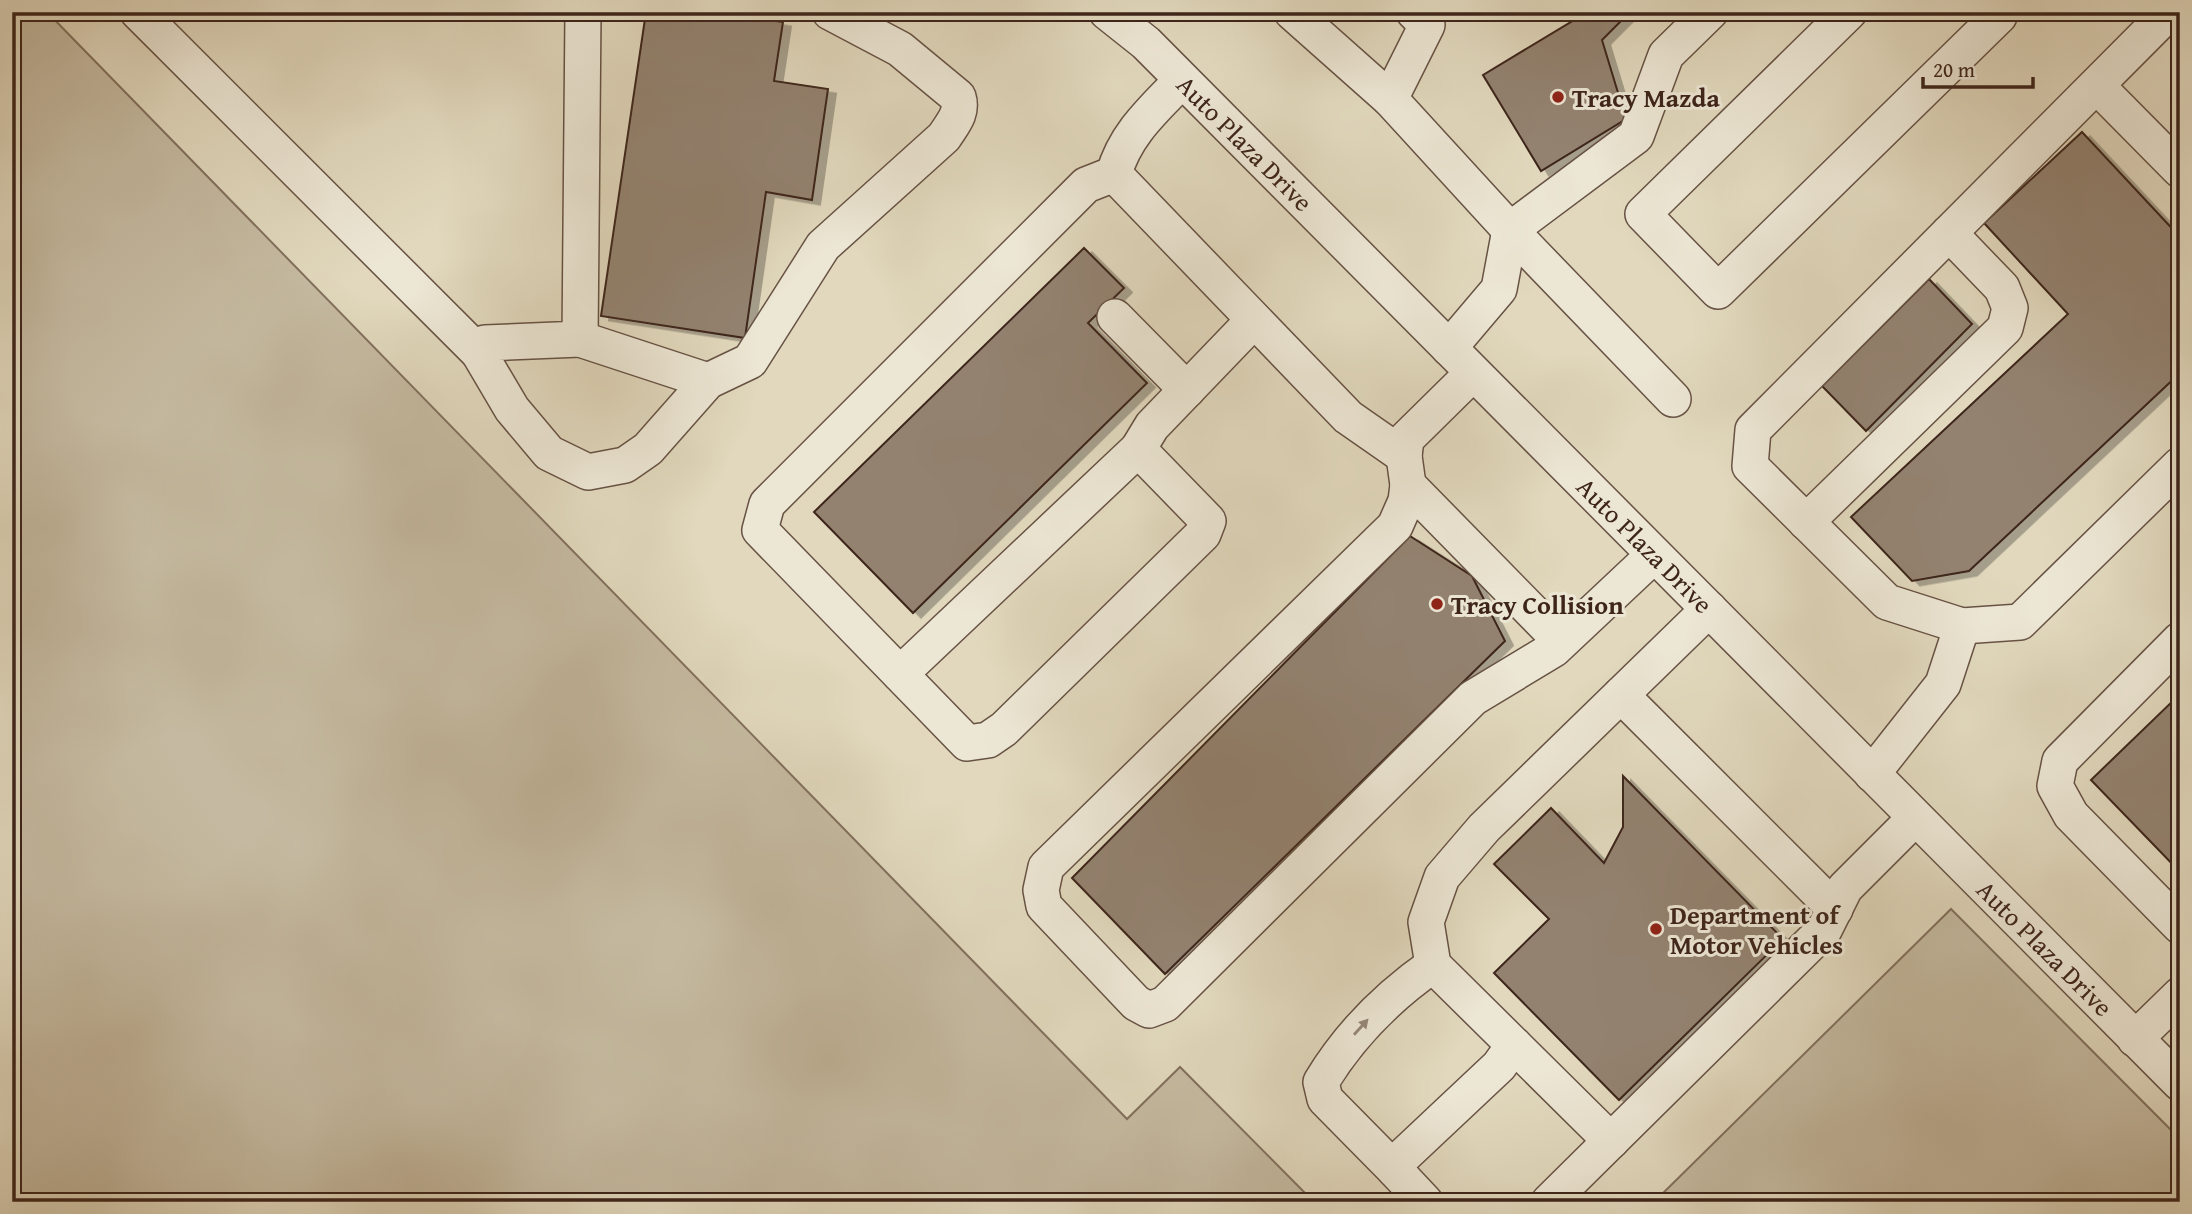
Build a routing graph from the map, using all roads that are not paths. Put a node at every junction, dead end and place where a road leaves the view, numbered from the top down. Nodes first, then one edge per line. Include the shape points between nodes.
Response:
1 (138, 12) edge
2 (583, 12) edge
3 (830, 12) edge
4 (1107, 12) edge
5 (1292, 12) edge
6 (1710, 12) edge
7 (1850, 12) edge
8 (1996, 12) edge
9 (2169, 12) edge
10 (1424, 17) edge
11 (1182, 80) junction
12 (2098, 86) junction
13 (1390, 99) junction
14 (2180, 170) edge
15 (1114, 174) junction
16 (1510, 230) junction
17 (1949, 233) junction
18 (1115, 317) dead end
19 (1254, 320) junction
20 (580, 339) junction
21 (1449, 348) junction
22 (479, 353) junction
23 (1473, 373) junction
24 (708, 381) junction
25 (1187, 390) junction
26 (1673, 399) dead end
27 (1138, 449) junction
28 (2180, 465) edge
29 (1406, 470) junction
30 (1806, 522) junction
31 (1654, 555) junction
32 (1709, 610) junction
33 (1962, 626) junction
34 (2180, 640) edge
35 (1561, 642) junction
36 (900, 674) junction
37 (1621, 695) junction
38 (1872, 774) junction
39 (1915, 818) junction
40 (1835, 909) junction
41 (2180, 926) edge
42 (1433, 964) junction
43 (2180, 995) edge
44 (2135, 1039) junction
45 (1514, 1045) junction
46 (2180, 1083) edge
47 (1611, 1141) junction
48 (1395, 1170) junction
49 (1425, 1202) edge
50 (1549, 1202) edge

1 - 22 street
2 - 20 street
3 - 24 street via 900,49 958,97 961,108 944,136 824,246 750,361
4 - 11 street, Auto Plaza Drive
5 - 13 street
6 - 16 street via 1666,55 1636,136
7 - 8 street via 1643,215 1718,291 1999,16
9 - 12 street
10 - 13 street
11 - 15 street via 1131,133
11 - 21 street, Auto Plaza Drive
12 - 14 street
12 - 17 street
13 - 16 street
15 - 19 street
15 - 36 street via 1086,185 767,504 760,530
16 - 21 street via 1499,289
16 - 26 street
17 - 30 street via 1753,430 1750,466
17 - 30 street via 2002,288 2010,309 2005,328
18 - 25 street
19 - 25 street
19 - 29 street
20 - 22 street via 485,343
20 - 24 street
21 - 23 street, Auto Plaza Drive
22 - 24 street via 512,409 549,453 588,472 625,465 648,449
23 - 29 street via 1406,439
23 - 31 street, Auto Plaza Drive
25 - 27 street via 1152,426
27 - 36 street
27 - 36 street via 1208,521 1203,534 1004,729 988,740 967,743
28 - 33 street via 2020,622
29 - 35 street
29 - 35 street via 1406,501 1395,526 1046,867 1041,890 1044,906 1136,1003 1149,1010 1165,1004 1473,698
30 - 33 street via 1887,602
31 - 32 street, Auto Plaza Drive
31 - 35 street
32 - 37 street
32 - 38 street, Auto Plaza Drive
33 - 38 street via 1943,684
34 - 41 street via 2060,761 2055,786 2071,815
37 - 40 street
37 - 42 street via 1484,828 1442,877 1426,922
38 - 39 street, Auto Plaza Drive
39 - 40 street via 1845,888
39 - 44 street, Auto Plaza Drive
40 - 47 street via 1824,930
42 - 45 street
48 -> 42 street via 1325,1099 1321,1082 1340,1051 1390,995
43 - 44 street
44 - 46 street, Auto Plaza Drive
45 - 47 street
45 - 48 street via 1499,1066 1398,1161
47 - 50 street
48 - 49 street

